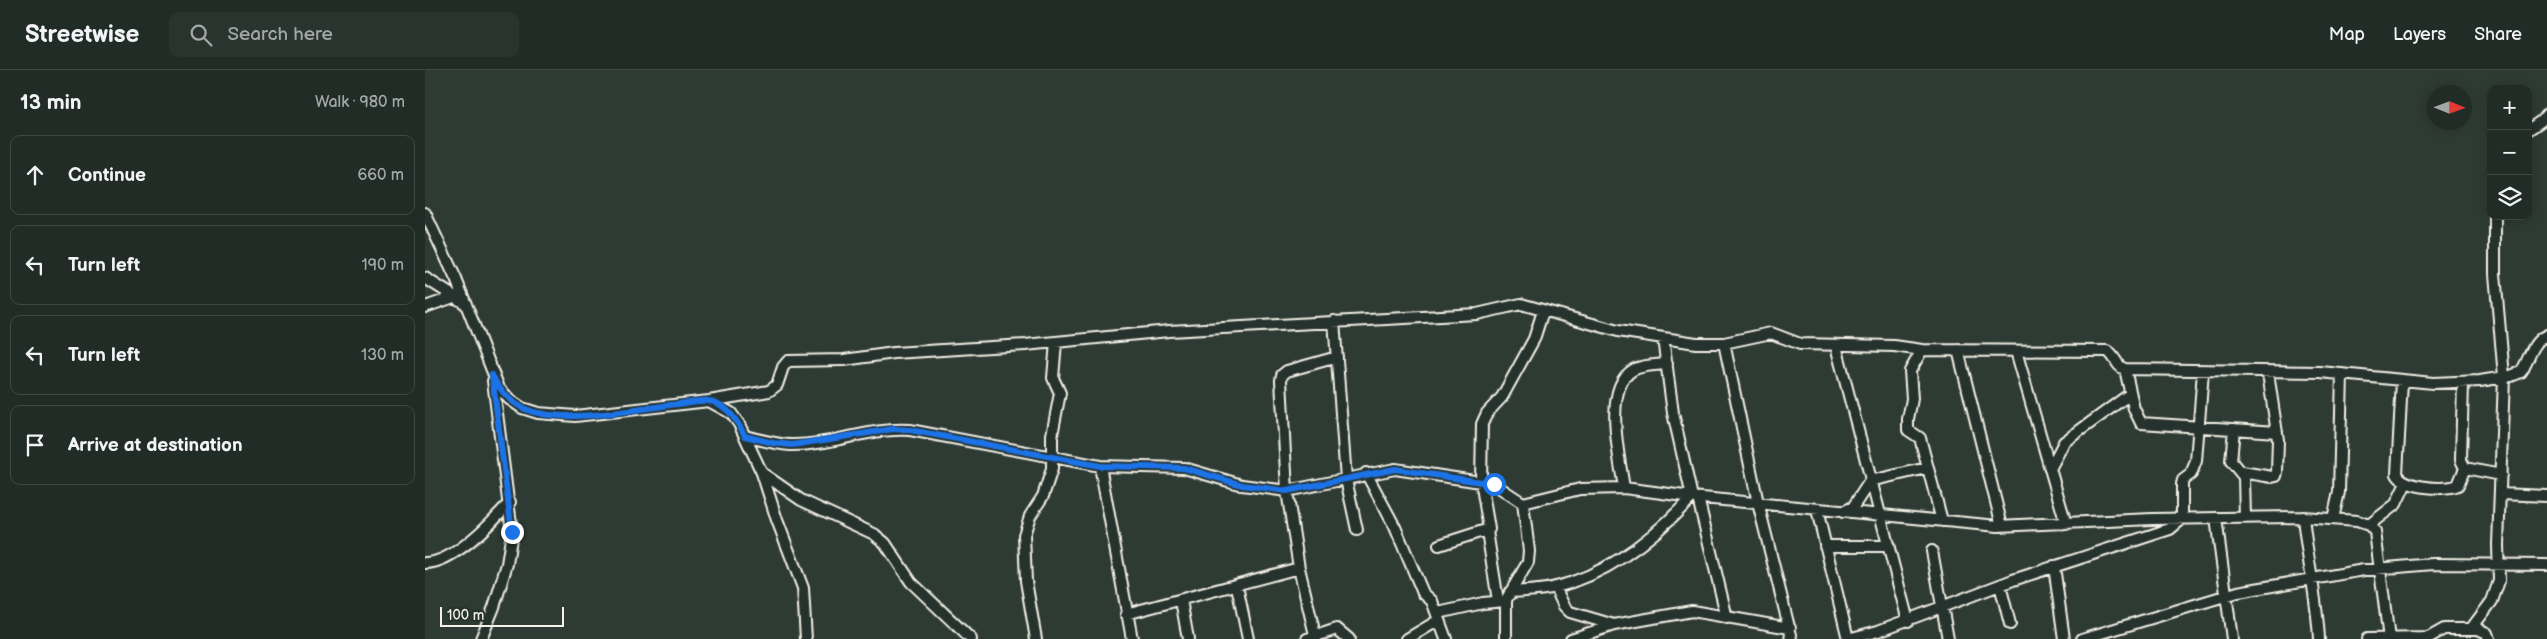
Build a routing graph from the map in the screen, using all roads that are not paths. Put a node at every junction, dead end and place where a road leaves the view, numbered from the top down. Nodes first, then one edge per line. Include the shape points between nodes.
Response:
1 (2547, 114) edge
2 (2532, 127) edge
3 (425, 213) edge
4 (2495, 220) edge
5 (425, 278) edge
6 (454, 297) junction
7 (466, 304) junction
8 (425, 306) edge
9 (1543, 311) junction
10 (1334, 321) junction
11 (2547, 334) edge
12 (1663, 338) junction
13 (1056, 342) junction
14 (1724, 344) junction
15 (1836, 346) junction
16 (1922, 350) junction
17 (1958, 350) junction
18 (2017, 351) junction
19 (1337, 357) junction
20 (1667, 364) junction
21 (2125, 369) junction
22 (2203, 371) junction
23 (2268, 373) junction
24 (2342, 374) junction
25 (492, 375) junction
26 (2504, 378) junction
27 (2401, 381) junction
28 (2463, 382) junction
29 (2130, 394) junction
30 (709, 401) junction
31 (2199, 427) junction
32 (2234, 429) junction
33 (2277, 432) junction
34 (745, 436) junction
35 (1051, 456) junction
36 (1100, 466) junction
37 (1927, 468) junction
38 (2465, 468) junction
39 (2050, 469) junction
40 (2242, 472) junction
41 (762, 474) junction
42 (1366, 474) junction
43 (2501, 475) junction
44 (1346, 479) junction
45 (1481, 481) junction
46 (1870, 481) junction
47 (2406, 483) junction
48 (1625, 488) junction
49 (1287, 491) junction
50 (2501, 494) junction
51 (2547, 496) edge
52 (1695, 498) junction
53 (509, 502) junction
54 (1523, 503) junction
55 (1758, 503) junction
56 (1817, 510) junction
57 (1843, 512) junction
58 (1881, 516) junction
59 (2303, 517) junction
60 (2217, 518) junction
61 (2245, 518) junction
62 (2182, 519) junction
63 (2333, 519) junction
64 (1942, 521) junction
65 (2066, 524) junction
66 (2369, 525) junction
67 (2002, 526) junction
68 (1357, 530) dead end
69 (1487, 531) junction
70 (1439, 545) dead end
71 (1825, 546) junction
72 (1889, 546) junction
73 (1932, 551) dead end
74 (425, 563) edge
75 (2498, 565) junction
76 (2547, 565) edge
77 (2054, 566) junction
78 (1299, 568) junction
79 (2381, 568) junction
80 (2311, 579) junction
81 (2000, 585) junction
82 (1237, 586) junction
83 (1555, 587) junction
84 (2225, 596) junction
85 (1505, 598) junction
86 (1181, 600) junction
87 (1942, 608) junction
88 (1126, 614) junction
89 (1438, 616) junction
90 (1727, 618) junction
91 (1908, 621) junction
92 (2011, 624) dead end
93 (1614, 625) junction
94 (1789, 628) junction
95 (2471, 629) junction
96 (1879, 635) edge
97 (1313, 638) edge
98 (2389, 638) edge
99 (2428, 638) edge
100 (481, 639) edge
101 (806, 639) edge
102 (971, 639) edge
103 (1035, 639) edge
104 (1132, 639) edge
105 (1188, 639) edge
106 (1248, 639) edge
107 (1349, 639) edge
108 (1407, 639) edge
109 (1446, 639) edge
110 (1506, 639) edge
111 (1571, 639) edge
112 (1792, 639) edge
113 (1848, 639) edge
114 (1948, 639) edge
115 (2063, 639) edge
116 (2082, 639) edge
117 (2232, 639) edge
118 (2319, 639) edge
119 (2367, 639) edge
120 (2489, 639) edge

1 - 2 street
3 - 7 street
4 - 26 street via 2495,274
5 - 6 street
6 - 7 street
6 - 8 street
7 - 25 street
9 - 10 street via 1521,304 1477,314
9 - 12 street via 1618,331
9 - 45 street via 1534,339 1502,397 1487,413 1482,424
10 - 13 street
10 - 19 street
11 - 26 street via 2534,345 2521,372
12 - 14 street
12 - 20 street
13 - 30 street via 894,353 844,360 788,361 777,385 769,391
13 - 35 street via 1053,378 1060,393
14 - 15 street via 1771,333 1800,344
14 - 55 street
15 - 16 street via 1894,346
15 - 46 street
16 - 17 street
16 - 37 street via 1910,372 1912,404 1907,423 1908,430 1920,438
17 - 18 street
17 - 67 street
18 - 21 street via 2107,351
18 - 39 street
19 - 44 street
19 - 49 street via 1282,375
20 - 48 street via 1634,369 1626,375 1620,388 1615,422
20 - 52 street via 1673,413
21 - 22 street
21 - 29 street
22 - 23 street
22 - 31 street
23 - 24 street
23 - 33 street
24 - 27 street
24 - 63 street via 2339,492
25 - 30 street via 509,399 538,413 575,416
25 - 53 street
26 - 28 street
26 - 43 street
27 - 28 street
27 - 47 street via 2397,474
28 - 38 street via 2461,460
29 - 31 street via 2141,423
29 - 39 street via 2064,442
30 - 34 street via 731,413
31 - 32 street
31 - 62 street via 2195,466 2181,484
32 - 33 street
32 - 40 street via 2231,461
33 - 40 street via 2276,476
34 - 35 street via 792,445 893,429
34 - 41 street
35 - 36 street
35 - 103 street via 1052,468 1046,488 1030,516 1024,536 1026,581
36 - 49 street via 1184,468 1242,485
36 - 88 street
37 - 46 street
37 - 64 street
38 - 43 street
38 - 47 street via 2458,485 2453,488
39 - 65 street
40 - 61 street
41 - 101 street via 803,588
41 - 102 street via 801,500 875,534 885,543 911,582
42 - 44 street
42 - 45 street via 1395,469
42 - 89 street via 1395,527 1423,593 1433,601
43 - 50 street
44 - 49 street
44 - 68 street
45 - 54 street via 1494,484
45 - 69 street via 1491,526
46 - 57 street via 1853,507
46 - 58 street
47 - 66 street via 2396,504
48 - 52 street
48 - 54 street via 1580,489
49 - 78 street
50 - 51 street
50 - 75 street
52 - 55 street
52 - 83 street via 1656,533 1598,572
52 - 90 street
53 - 74 street via 484,532 436,562
53 - 100 street via 512,532 507,564
54 - 85 street via 1529,551 1527,562
55 - 56 street
55 - 94 street
56 - 57 street
56 - 71 street
57 - 58 street
58 - 64 street
58 - 72 street
59 - 61 street
59 - 63 street
59 - 80 street
60 - 61 street
60 - 62 street
60 - 84 street
62 - 65 street
62 - 77 street via 2161,534
63 - 66 street
64 - 67 street
65 - 67 street
66 - 79 street via 2375,532
69 - 70 street
69 - 85 street
71 - 72 street
71 - 113 street
72 - 91 street
73 - 87 street
75 - 76 street
75 - 79 street via 2433,564
75 - 95 street via 2497,591
77 - 81 street
77 - 115 street
78 - 82 street
78 - 97 street
79 - 80 street
79 - 98 street
80 - 84 street
80 - 118 street
81 - 87 street
81 - 92 street
82 - 86 street
82 - 106 street
83 - 85 street
83 - 93 street via 1570,612
84 - 116 street
84 - 117 street
85 - 89 street
85 - 110 street
86 - 88 street
86 - 105 street
87 - 91 street
87 - 114 street
88 - 104 street
89 - 108 street
89 - 109 street
90 - 93 street via 1692,610
90 - 94 street
91 - 96 street
93 - 111 street
94 - 112 street
95 - 99 street via 2444,629
95 - 120 street via 2487,633
96 - 113 street
97 - 107 street via 1337,629
98 - 99 street
98 - 119 street

